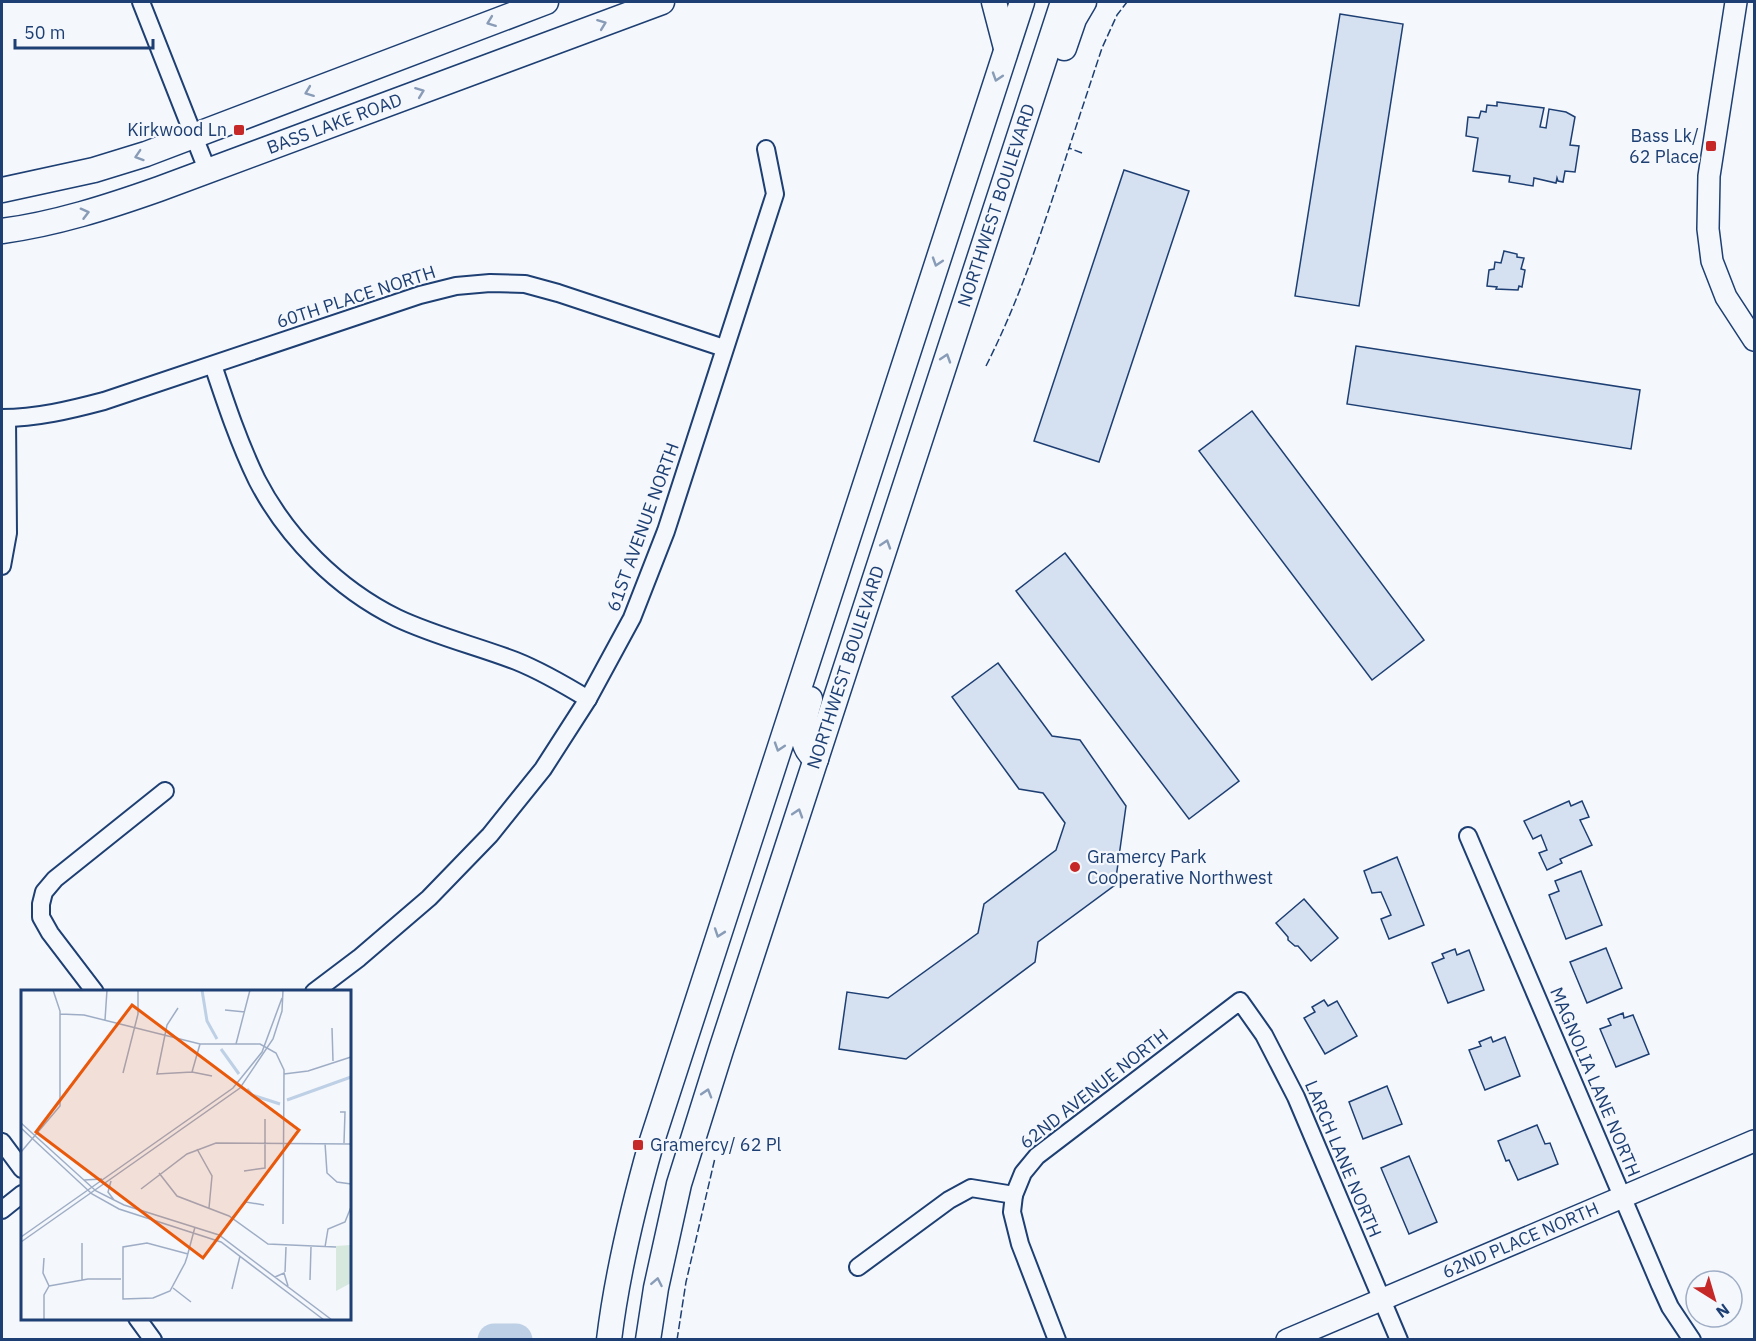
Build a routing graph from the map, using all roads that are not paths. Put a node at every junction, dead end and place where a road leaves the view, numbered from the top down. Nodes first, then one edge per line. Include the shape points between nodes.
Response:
1 (141, 2) edge
2 (546, 2) edge
3 (662, 2) edge
4 (994, 2) edge
5 (1022, 2) edge
6 (1062, 2) edge
7 (1084, 2) edge
8 (1736, 2) edge
9 (1006, 50) junction
10 (194, 136) junction
11 (766, 149) dead end
12 (208, 172) junction
13 (2, 190) edge
14 (991, 219) junction
15 (2, 231) edge
16 (1755, 340) edge
17 (724, 348) junction
18 (213, 365) junction
19 (4, 418) edge
20 (885, 426) junction
21 (2, 566) edge
22 (588, 699) junction
23 (816, 759) junction
24 (165, 791) dead end
25 (1468, 836) dead end
26 (93, 990) edge
27 (317, 990) edge
28 (1240, 1001) joint
29 (1755, 1141) edge
30 (2, 1142) edge
31 (21, 1168) edge
32 (21, 1195) edge
33 (1014, 1195) junction
34 (1623, 1197) junction
35 (2, 1210) edge
36 (858, 1267) dead end
37 (1382, 1299) junction
38 (138, 1320) edge
39 (153, 1340) edge
40 (609, 1340) edge
41 (648, 1340) edge
42 (1057, 1340) edge
43 (1287, 1340) edge
44 (1399, 1340) edge
45 (1692, 1340) edge

1 - 10 street
2 -> 10 main road
12 -> 3 main road, BASS LAKE ROAD
4 - 9 main road
5 - 9 main road
6 - 14 main road, NORTHWEST BOULEVARD
7 - 14 main road via 1071,27 1017,190
8 - 16 street via 1709,176 1708,229 1712,261 1726,297
9 -> 20 main road
10 - 12 street
10 -> 13 main road via 94,170
11 - 17 street, 61ST AVENUE NORTH via 775,194
15 -> 12 main road, BASS LAKE ROAD via 109,206
23 -> 14 main road, NORTHWEST BOULEVARD
17 - 18 street, 60TH PLACE NORTH via 558,293 525,284 490,283 456,285 420,295
17 - 22 street, 61ST AVENUE NORTH via 666,531 632,618
18 - 19 street, 60TH PLACE NORTH via 70,410
18 - 22 street via 237,435 283,522 351,592 397,618 519,662
19 - 21 street via 8,533
20 - 23 main road via 886,472 803,726 805,747
20 -> 40 main road via 651,1144 634,1204
22 - 27 street, 61ST AVENUE NORTH via 543,769 490,835 429,898
41 -> 23 main road, NORTHWEST BOULEVARD via 679,1184
24 - 26 street via 44,892 41,917
25 - 34 street, MAGNOLIA LANE NORTH
28 - 33 street, 62ND AVENUE NORTH via 1037,1156 1023,1173
28 - 37 street, LARCH LANE NORTH via 1264,1035 1296,1097
29 - 34 street, 62ND PLACE NORTH
30 - 31 street
32 - 35 street
33 - 36 street via 971,1188
33 - 42 street via 1012,1212 1020,1244
34 - 37 street, 62ND PLACE NORTH
34 - 45 street, MAGNOLIA LANE NORTH via 1667,1300
37 - 43 street, 62ND PLACE NORTH
37 - 44 street, LARCH LANE NORTH
38 - 39 street

